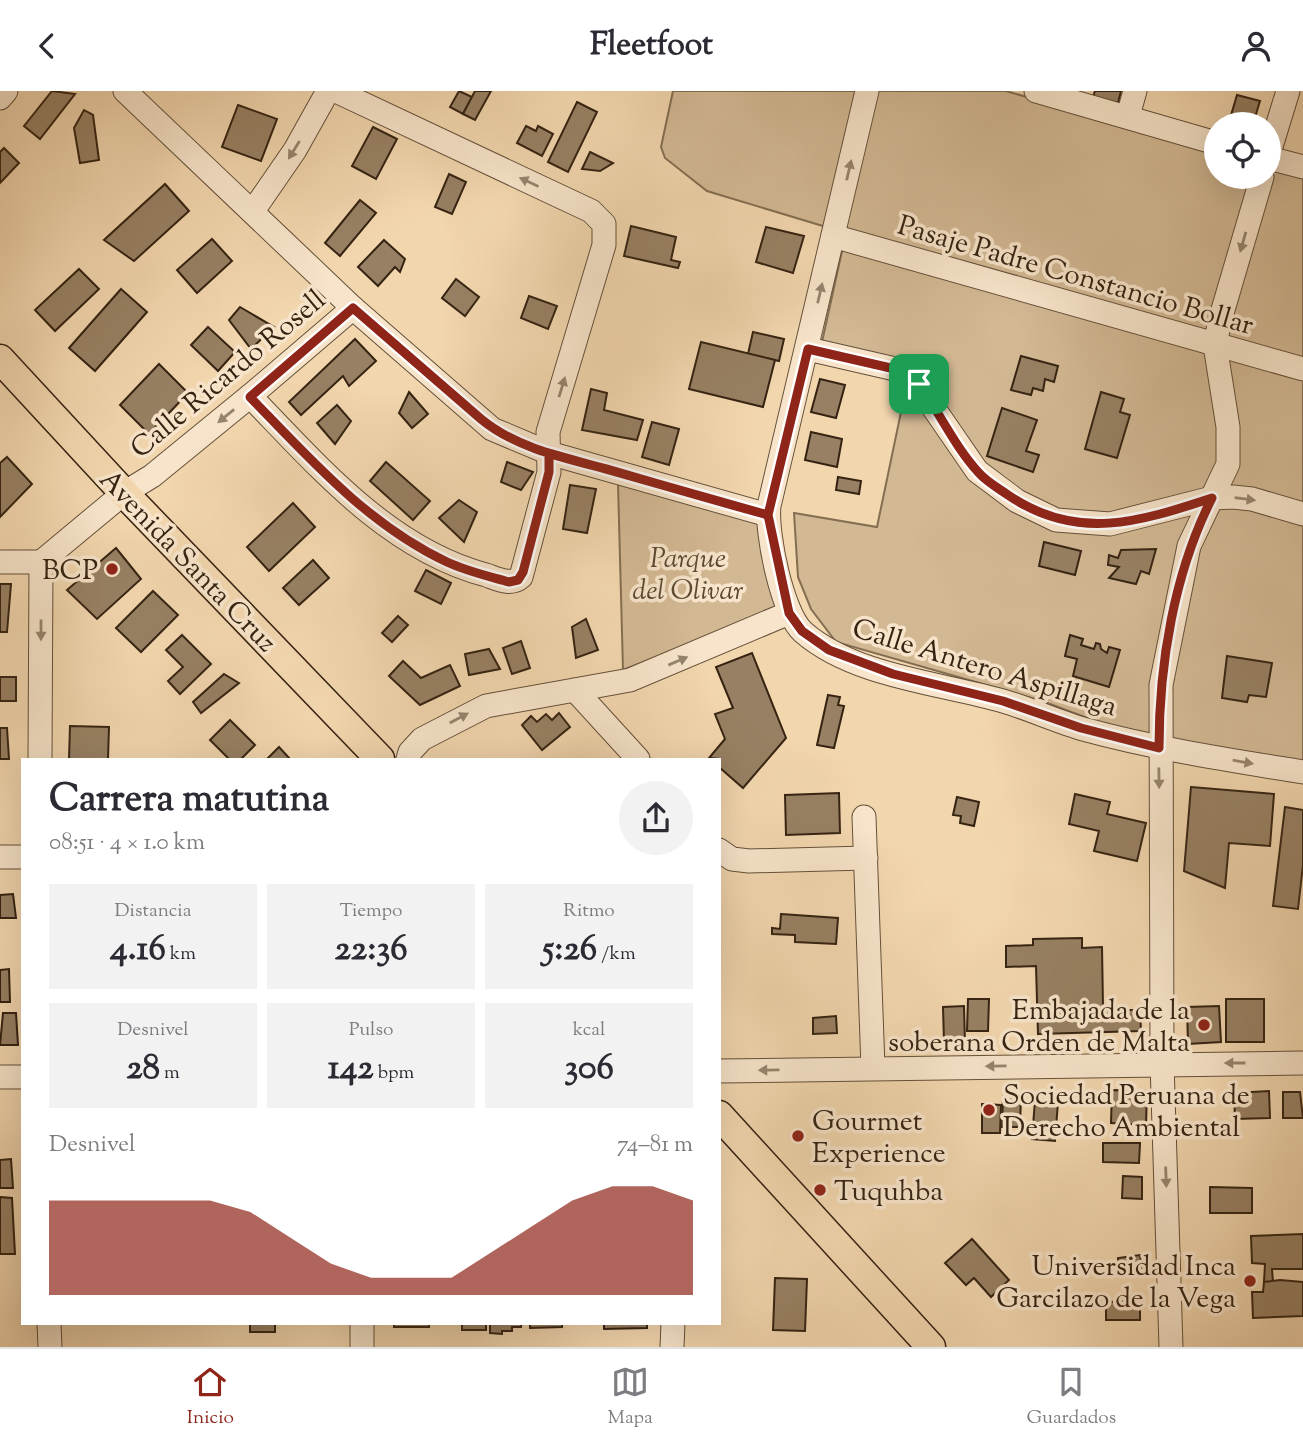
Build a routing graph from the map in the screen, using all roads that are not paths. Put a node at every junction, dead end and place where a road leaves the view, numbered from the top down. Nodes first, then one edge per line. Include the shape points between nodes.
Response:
1 (6, 91) edge
2 (125, 91) edge
3 (328, 91) edge
4 (336, 91) edge
5 (867, 91) edge
6 (1036, 91) edge
7 (1135, 91) edge
8 (1288, 91) edge
9 (0, 98) edge
10 (1281, 115) edge
11 (1128, 116) junction
12 (1204, 139) edge
13 (1281, 160) edge
14 (1303, 167) edge
15 (1259, 189) edge
16 (253, 211) junction
17 (833, 236) junction
18 (353, 308) junction
19 (1215, 345) junction
20 (808, 349) junction
21 (0, 359) edge
22 (1303, 369) edge
23 (250, 397) junction
24 (549, 453) junction
25 (124, 493) junction
26 (1212, 498) junction
27 (1303, 513) edge
28 (768, 515) junction
29 (0, 562) edge
30 (41, 562) junction
31 (789, 613) junction
32 (575, 690) junction
33 (1159, 748) junction
34 (40, 758) edge
35 (379, 758) edge
36 (408, 758) edge
37 (637, 758) edge
38 (1303, 772) edge
39 (864, 817) dead end
40 (721, 851) edge
41 (0, 857) edge
42 (21, 857) edge
43 (866, 858) junction
44 (1162, 1063) junction
45 (1303, 1063) edge
46 (873, 1068) junction
47 (721, 1071) edge
48 (0, 1077) edge
49 (21, 1077) edge
50 (721, 1117) edge
51 (49, 1325) edge
52 (362, 1325) edge
53 (673, 1325) edge
54 (50, 1347) edge
55 (362, 1347) edge
56 (672, 1347) edge
57 (932, 1347) edge
58 (1171, 1347) edge

1 - 9 street
2 - 16 street
3 -> 16 street
24 -> 4 street via 548,432 604,245 604,224 591,211
17 -> 5 street
6 - 11 street
7 - 11 street
8 - 10 street
11 - 12 street
13 - 14 street
15 -> 19 street
16 - 18 street
17 - 19 street, Pasaje Padre Constancio Bollar
20 -> 17 street
18 - 23 street, Calle Ricardo Rosell
18 - 24 street via 492,429
19 - 22 street, Pasaje Padre Constancio Bollar
19 - 26 street via 1229,455
20 - 26 street via 895,369 913,378 977,471 1044,516 1110,524
20 - 28 street
21 - 25 main road, Avenida Santa Cruz
23 - 24 street via 331,480 395,531 446,562 509,582 518,580 523,572 549,472
23 -> 25 street, Calle Ricardo Rosell
24 - 28 street
25 - 30 street, Calle Ricardo Rosell
25 - 35 main road, Avenida Santa Cruz
26 -> 27 street via 1252,499
26 - 33 street via 1185,561 1161,685
28 - 31 street
29 - 30 street
30 -> 34 street
32 -> 31 street via 642,676
31 - 33 street, Calle Antero Aspillaga via 802,631 842,657
36 -> 32 street via 422,739 475,710
32 - 37 street
33 -> 38 street, Calle Antero Aspillaga
33 -> 44 street
39 - 43 street
40 - 43 street via 749,862
41 - 42 street
43 - 46 street
45 -> 44 street
44 -> 46 street
44 -> 58 street
46 -> 47 street
48 - 49 street
50 - 57 main road
51 - 54 street
52 - 55 street
53 - 56 street

